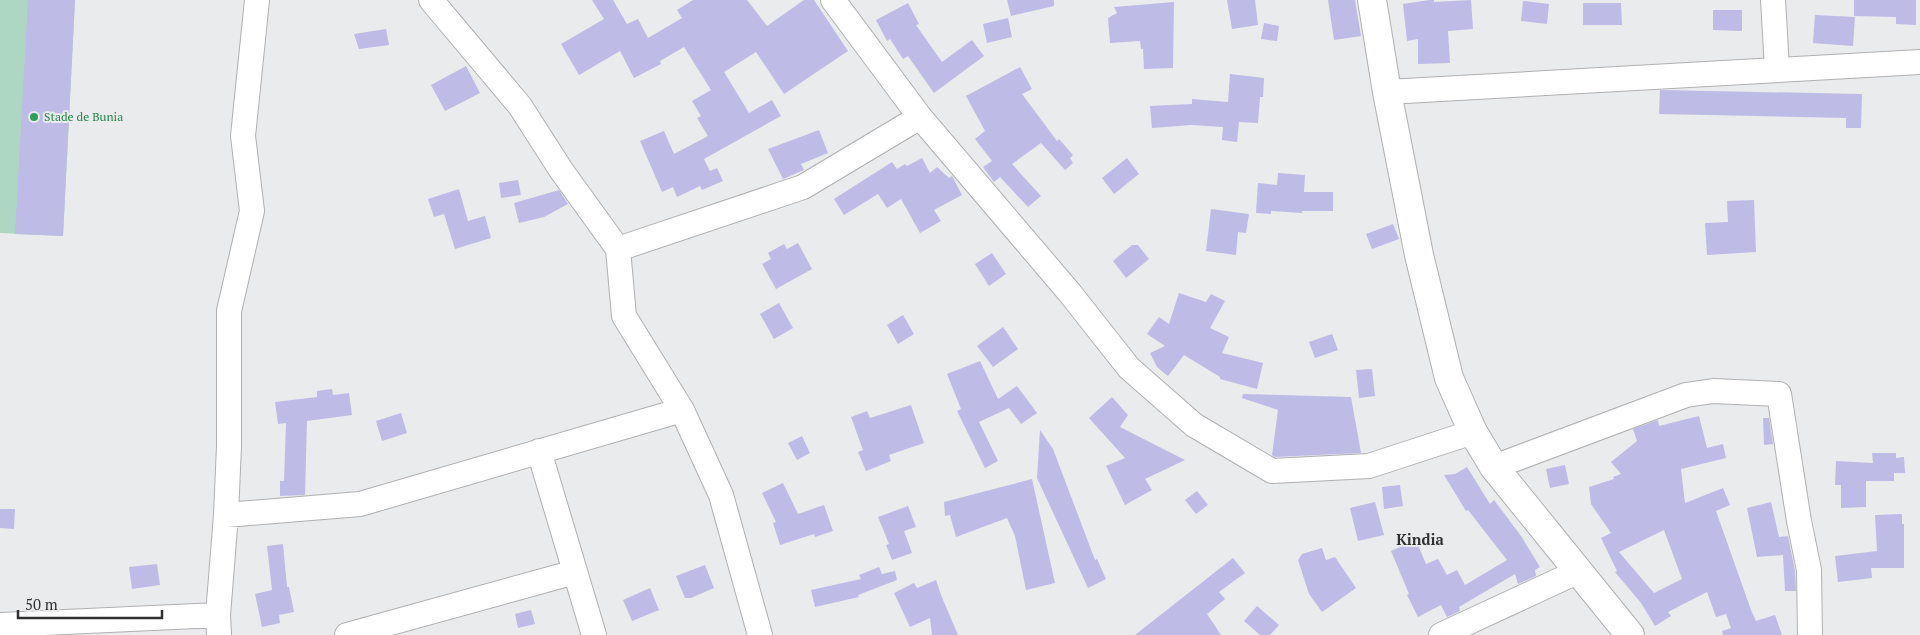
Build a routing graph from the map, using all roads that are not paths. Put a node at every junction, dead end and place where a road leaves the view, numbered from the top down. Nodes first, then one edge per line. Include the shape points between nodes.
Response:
1 (257, 0) edge
2 (430, 0) edge
3 (833, 0) edge
4 (1372, 0) edge
5 (1773, 0) edge
6 (1920, 62) edge
7 (1777, 69) junction
8 (1387, 92) junction
9 (920, 117) junction
10 (618, 249) junction
11 (682, 410) junction
12 (1473, 432) junction
13 (539, 452) junction
14 (1494, 467) junction
15 (226, 515) junction
16 (1579, 571) junction
17 (575, 572) junction
18 (0, 625) edge
19 (219, 625) edge
20 (347, 635) edge
21 (594, 635) edge
22 (760, 635) edge
23 (1441, 635) edge
24 (1630, 635) edge
25 (1810, 635) edge

1 - 15 street via 243,136 252,210 228,311
2 - 10 street via 520,106
3 - 9 street
4 - 8 street
5 - 7 street
6 - 7 street
7 - 8 street
8 - 12 street via 1419,255 1449,378
9 - 10 street via 803,187
9 - 12 street via 1069,292 1129,368 1194,425 1272,471 1369,466
10 - 11 street via 624,316
11 - 13 street
11 - 22 street via 721,495
12 - 14 street
13 - 15 street via 360,504
13 - 17 street
14 - 16 street
14 - 25 street via 1686,395 1713,391 1779,394 1809,570
15 - 19 street
16 - 23 street
16 - 24 street
17 - 20 street
17 - 21 street
18 - 19 street

